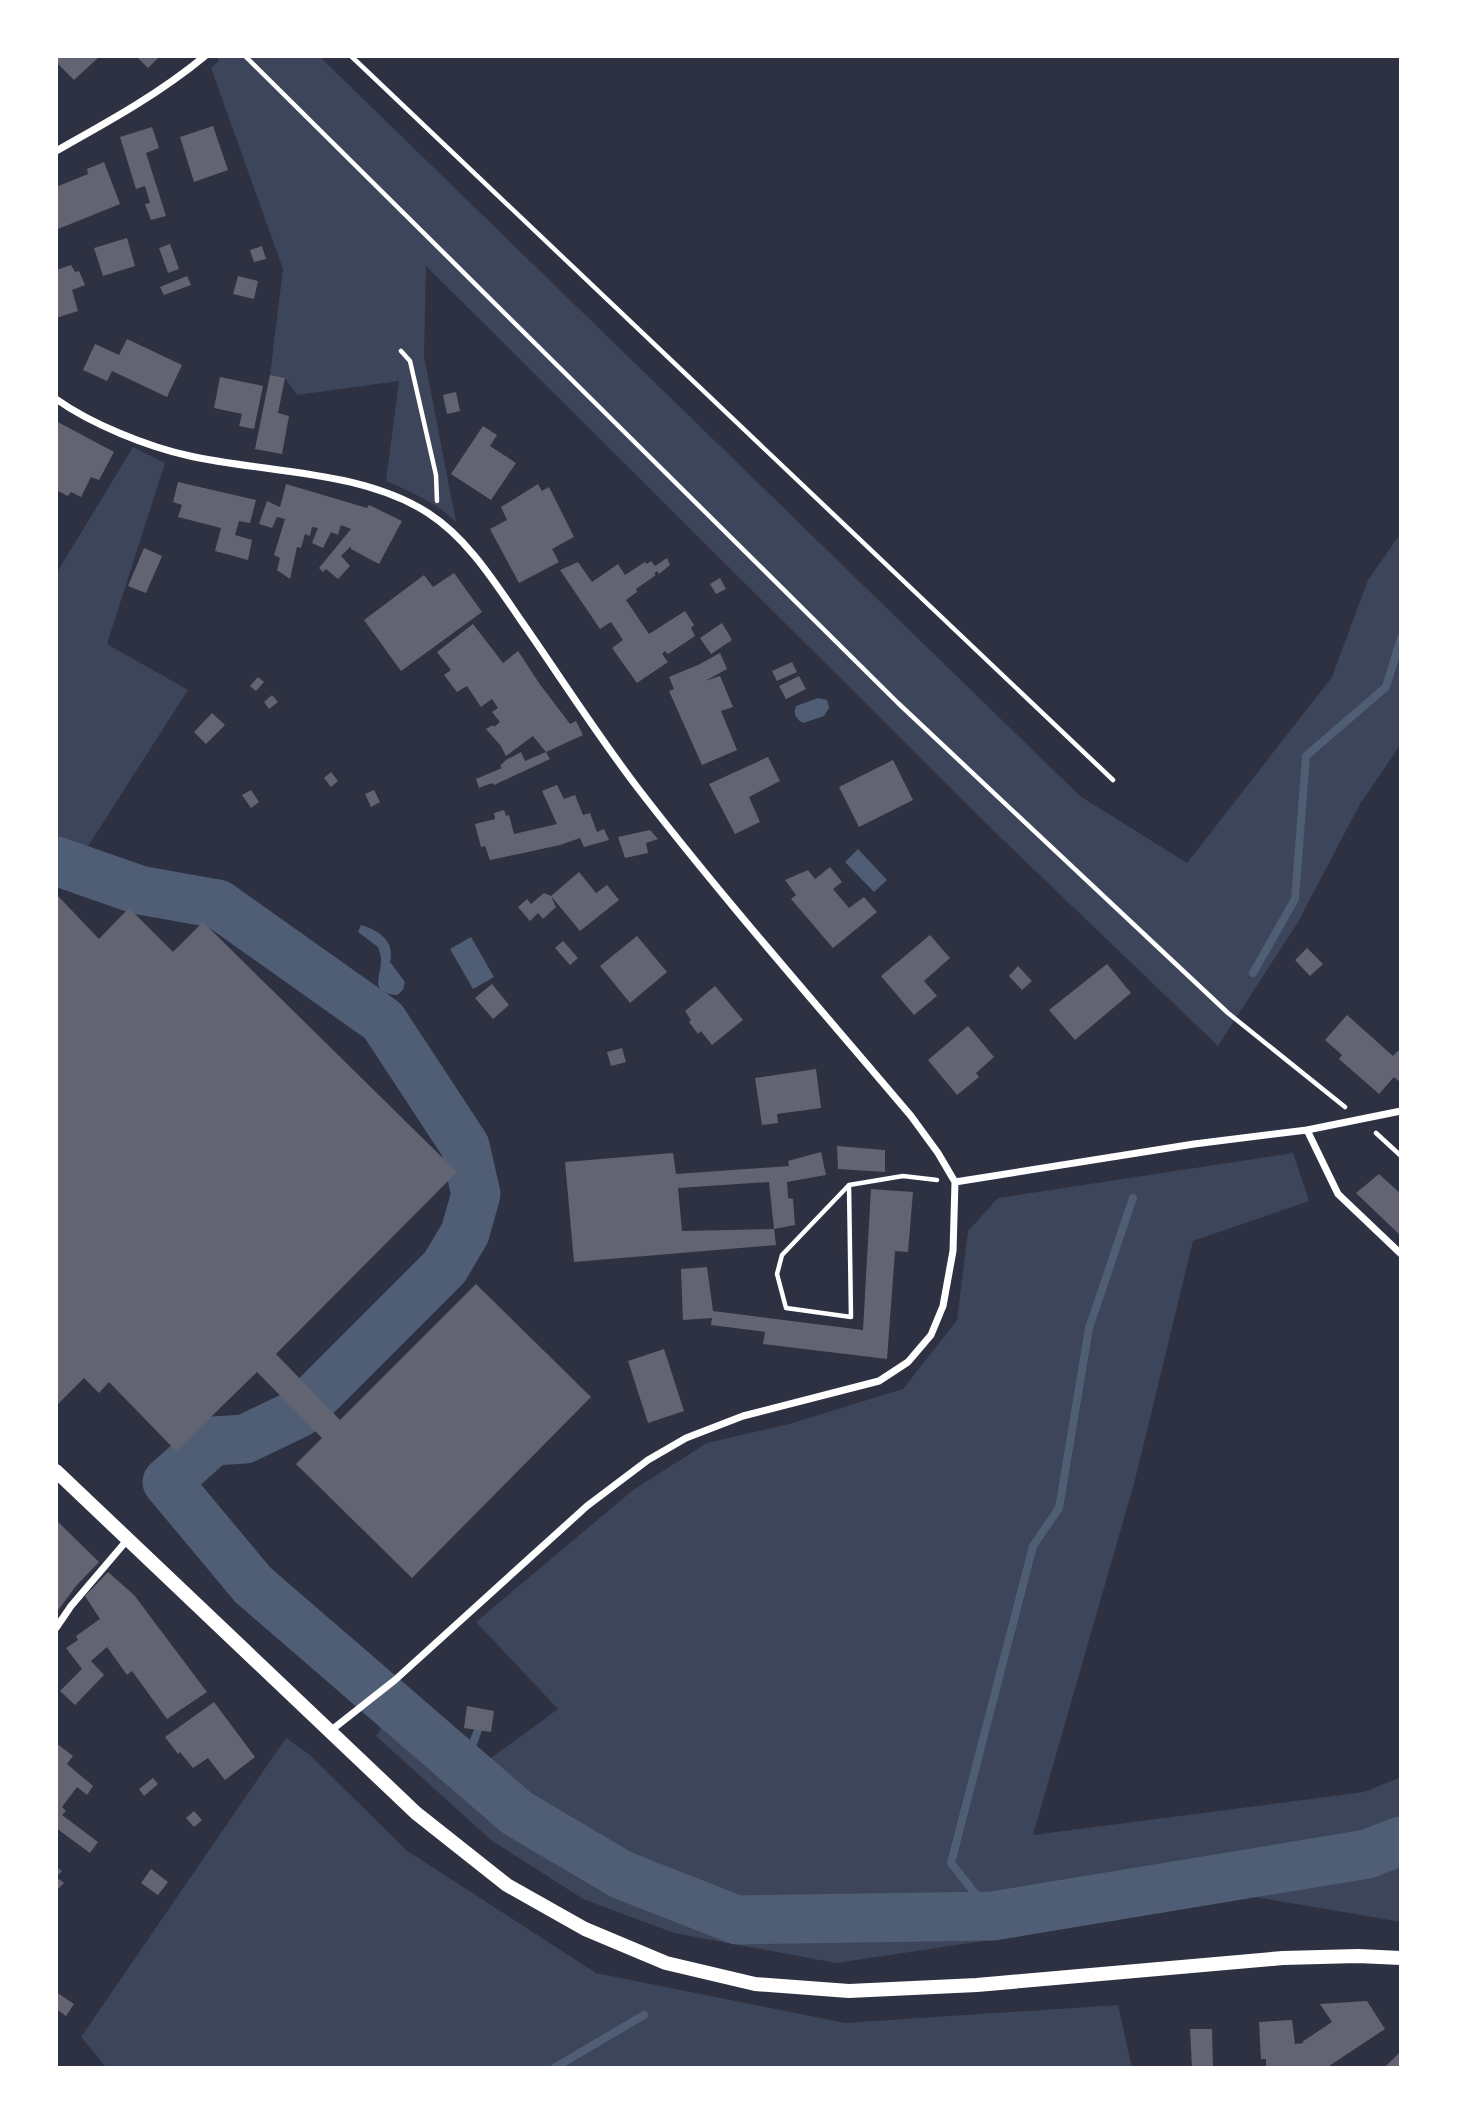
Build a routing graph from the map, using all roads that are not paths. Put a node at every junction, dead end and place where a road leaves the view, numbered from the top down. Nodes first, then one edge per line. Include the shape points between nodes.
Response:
1 (205, 56) edge
2 (56, 151) edge
3 (56, 399) edge
4 (1401, 1111) edge
5 (1307, 1130) junction
6 (955, 1182) junction
7 (1401, 1254) edge
8 (56, 1471) edge
9 (128, 1539) junction
10 (56, 1629) edge
11 (328, 1732) junction
12 (1401, 1958) edge

1 - 2 street via 125,112
3 - 6 street via 154,446 352,483 390,494 438,520 493,582 636,785 911,1116
4 - 5 street
5 - 6 street
5 - 7 street via 1338,1194
6 - 11 street via 953,1251 943,1306 931,1335 908,1362 879,1381 743,1416 686,1438 649,1460 587,1506 395,1680
8 - 9 main road
9 - 10 street
9 - 11 main road
11 - 12 main road via 416,1813 508,1885 585,1929 666,1963 755,1983 849,1991 977,1985 1283,1958

